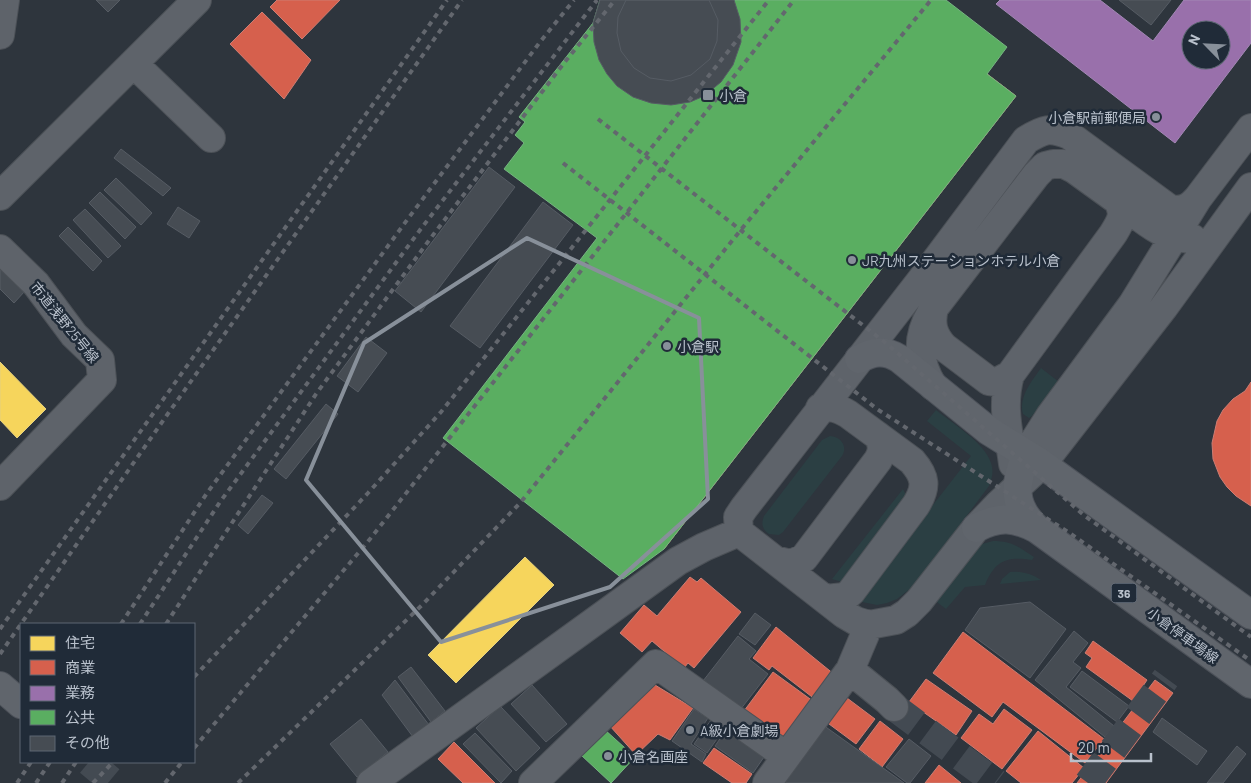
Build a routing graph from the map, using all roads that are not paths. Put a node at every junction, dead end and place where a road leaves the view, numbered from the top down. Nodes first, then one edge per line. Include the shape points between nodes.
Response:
1 (5, 0) edge
2 (197, 0) edge
3 (0, 35) edge
4 (134, 64) junction
5 (1251, 128) edge
6 (211, 138) dead end
7 (3, 186) edge
8 (1251, 187) edge
9 (1198, 198) junction
10 (1117, 200) junction
11 (1227, 220) junction
12 (1174, 236) junction
13 (0, 250) edge
14 (934, 308) junction
15 (859, 359) junction
16 (1010, 375) junction
17 (933, 386) junction
18 (820, 408) junction
19 (878, 436) junction
20 (1026, 454) junction
21 (0, 486) edge
22 (1016, 487) junction
23 (976, 528) junction
24 (1037, 529) junction
25 (739, 532) junction
26 (775, 560) junction
27 (826, 599) junction
28 (1251, 615) edge
29 (870, 625) junction
30 (850, 670) junction
31 (1251, 684) edge
32 (0, 686) edge
33 (20, 703) edge
34 (894, 707) tunnel mouth
35 (786, 756) junction
36 (536, 782) edge
37 (371, 783) edge
38 (767, 783) edge

1 - 3 street
2 - 4 street
4 - 6 street
4 - 7 street
5 - 9 street
8 - 11 street
9 - 12 street
9 - 15 street via 1181,210 1170,209 1069,135 1054,129 1037,133 1026,140
10 - 12 street via 1152,226
10 - 14 street via 1064,164 1045,166
10 - 16 street via 1123,215 1113,234
11 - 12 street via 1202,236
11 - 20 street via 1164,307
12 - 20 street via 1132,305
13 - 21 street, 市道浅野25号線 via 36,284 74,335 100,360 102,380
14 - 16 street via 932,329 944,347 990,380 997,382
14 - 17 street via 920,342 922,363
15 - 17 main road via 878,352 893,355
15 - 18 street
16 - 20 street via 1004,408
17 - 20 main road via 988,431
18 - 19 street via 838,408
18 - 25 street via 738,517
19 - 26 street via 882,443 878,460 804,558 791,564
19 - 27 street via 919,469 924,486 922,496 851,592 845,597
20 - 22 street
20 - 28 main road
22 - 23 street
22 - 24 main road, 小倉停車場線 / 36 via 1023,512
23 - 24 main road via 995,520 1008,519
23 - 29 street via 907,613 896,620
24 - 31 main road, 小倉停車場線 / 36
25 - 26 street
25 - 37 street via 678,561
26 - 27 street
27 - 29 street via 844,614
29 - 30 street
30 - 34 street
30 - 35 street
32 - 33 main road
35 - 36 street via 656,664
35 - 38 street

